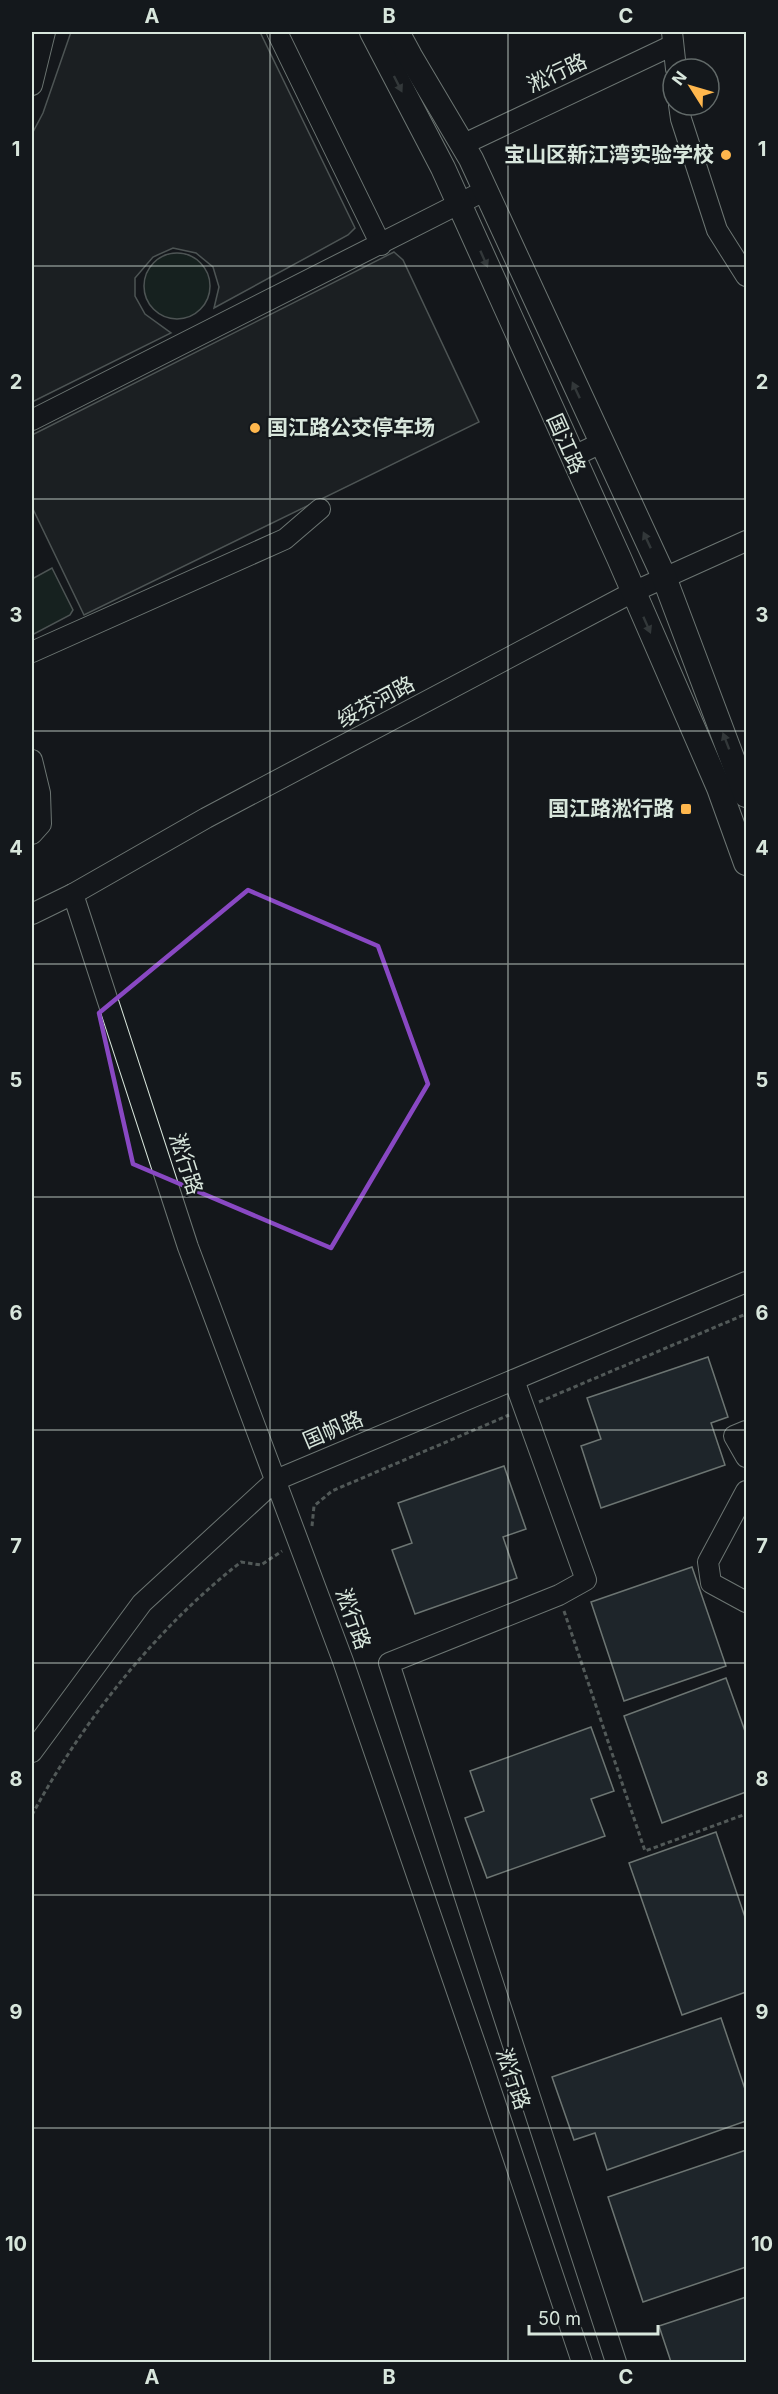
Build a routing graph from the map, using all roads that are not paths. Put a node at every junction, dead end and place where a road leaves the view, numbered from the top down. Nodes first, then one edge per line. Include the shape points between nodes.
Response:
1 (45, 32) edge
2 (277, 32) edge
3 (372, 32) edge
4 (397, 32) edge
5 (673, 38) edge
6 (675, 57) edge
7 (32, 85) edge
8 (681, 117) edge
9 (462, 145) junction
10 (484, 191) junction
11 (459, 205) junction
12 (381, 244) junction
13 (747, 276) edge
14 (32, 420) edge
15 (601, 443) junction
16 (572, 456) junction
17 (320, 509) dead end
18 (747, 541) edge
19 (664, 577) junction
20 (633, 592) junction
21 (32, 652) edge
22 (32, 760) edge
23 (747, 795) edge
24 (32, 834) edge
25 (747, 863) edge
26 (73, 894) junction
27 (32, 914) edge
28 (747, 1282) edge
29 (514, 1380) junction
30 (747, 1431) edge
31 (747, 1457) edge
32 (276, 1480) junction
33 (747, 1491) edge
34 (747, 1602) edge
35 (32, 1752) edge
36 (582, 2362) edge
37 (616, 2362) edge

1 - 7 street
2 - 12 street
3 -> 11 main road, 国江路
4 - 9 main road, 国江路
5 - 6 street
5 - 9 street, 淞行路
8 - 13 street via 717,230
9 - 10 main road, 国江路
10 - 11 street
15 -> 10 main road, 国江路
11 - 12 street
11 -> 16 main road, 国江路
12 - 14 street
15 - 16 street
19 -> 15 main road, 国江路
16 - 20 main road, 国江路
17 - 21 street via 285,539
18 - 19 street, 绥芬河路
19 - 20 street, 绥芬河路
23 -> 19 main road, 国江路
20 -> 25 main road, 国江路 via 720,788
20 - 26 street, 绥芬河路 via 206,818
22 - 24 street via 40,794 41,824
26 - 27 street, 绥芬河路
26 - 32 street, 淞行路 via 188,1247
28 - 29 street, 国帆路
29 - 32 street, 国帆路
29 - 37 street via 586,1580 559,1595 389,1663
30 - 31 street via 734,1436
32 - 35 street, 国帆路 via 142,1603
32 - 36 street, 淞行路 via 389,1793
33 - 34 street via 708,1562 711,1583

